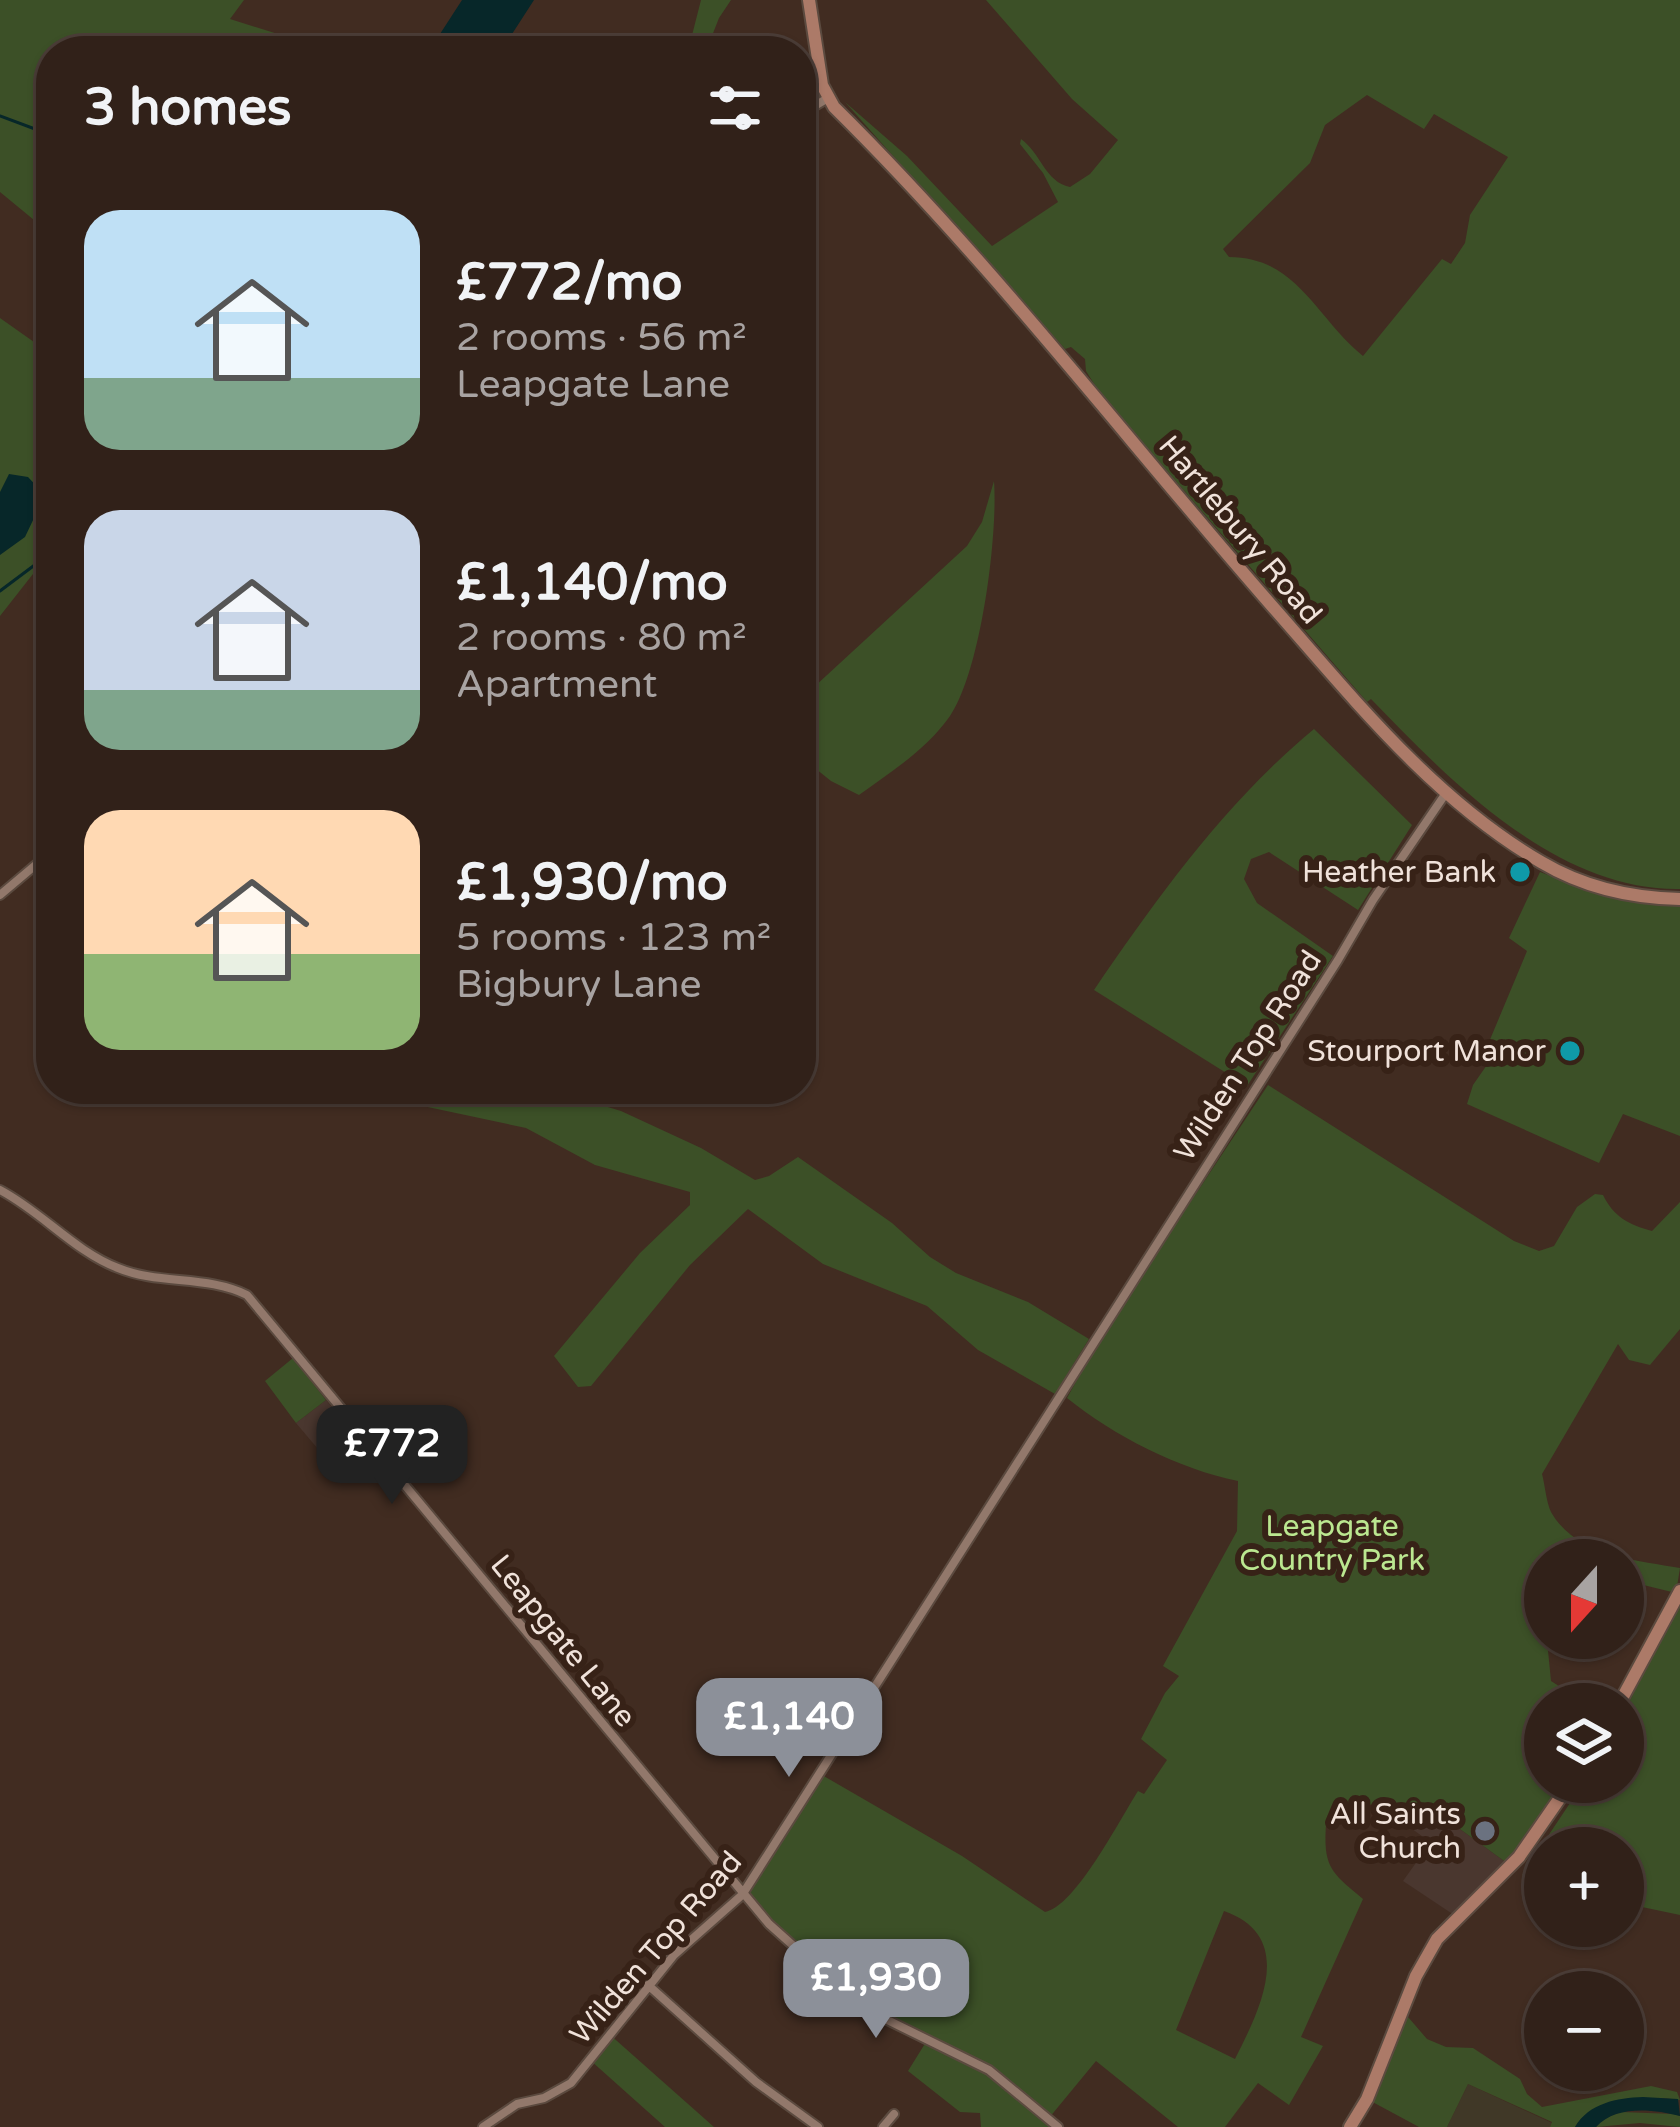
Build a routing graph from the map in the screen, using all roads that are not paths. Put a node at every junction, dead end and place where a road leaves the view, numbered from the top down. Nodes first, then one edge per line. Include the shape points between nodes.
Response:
1 (809, 0) edge
2 (815, 36) edge
3 (816, 46) edge
4 (828, 98) junction
5 (816, 105) edge
6 (1447, 792) junction
7 (36, 865) edge
8 (0, 895) edge
9 (1680, 899) edge
10 (0, 1190) edge
11 (1680, 1591) edge
12 (1630, 1683) edge
13 (1556, 1803) edge
14 (742, 1895) junction
15 (728, 1907) junction
16 (756, 1910) junction
17 (648, 1985) junction
18 (894, 2114) dead end
19 (815, 2126) edge
20 (483, 2127) edge
21 (883, 2127) edge
22 (1058, 2127) edge
23 (1349, 2127) edge

1 - 2 main road
3 - 4 main road
4 - 5 street
4 - 6 main road, Hartlebury Road via 965,244 1364,710
6 - 9 main road, Hartlebury Road via 1570,876
6 - 14 street, Wilden Top Road
7 - 8 street
10 - 14 street, Leapgate Lane via 114,1267 230,1288 253,1300
11 - 12 main road
13 - 23 main road via 1519,1857 1437,1939
14 - 15 street, Wilden Top Road
14 - 16 street, Leapgate Lane
15 - 16 street
15 - 17 street, Wilden Top Road
16 - 22 street, Leapgate Lane via 863,2008 989,2070
17 - 19 street
17 - 20 street, Wilden Top Road via 571,2083
18 - 21 street

